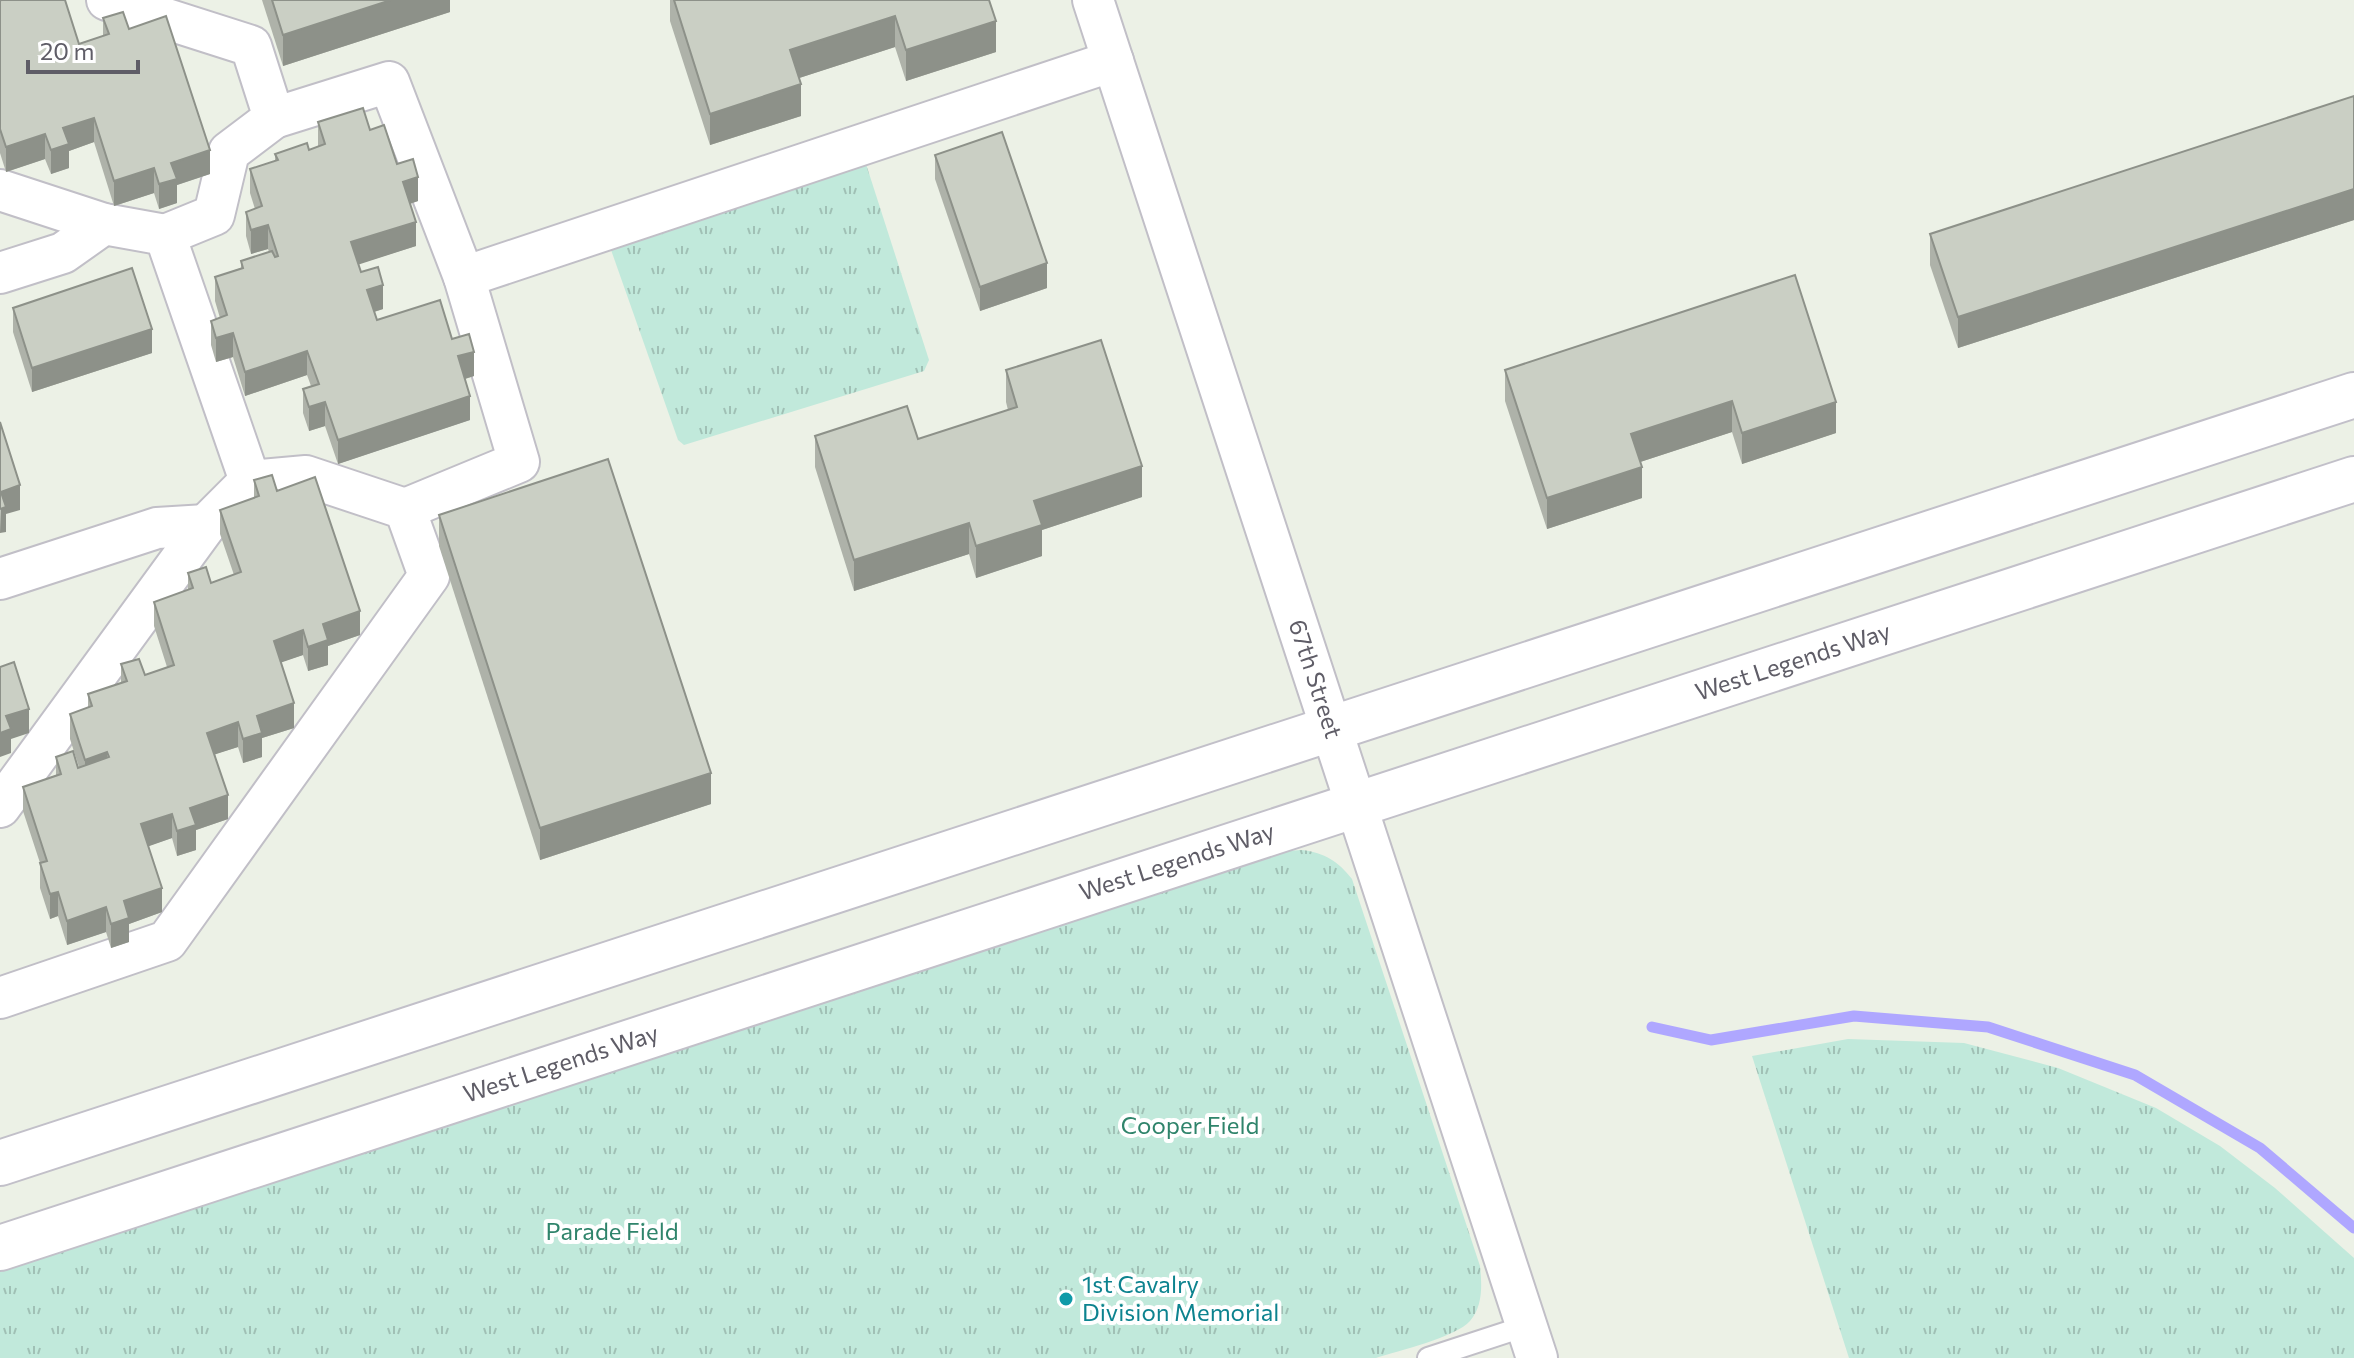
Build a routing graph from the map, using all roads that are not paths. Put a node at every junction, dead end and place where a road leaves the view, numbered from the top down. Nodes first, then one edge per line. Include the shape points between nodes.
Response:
1 (107, 0) edge
2 (1093, 0) edge
3 (1113, 61) junction
4 (274, 118) junction
5 (0, 190) edge
6 (104, 224) junction
7 (165, 235) junction
8 (0, 273) edge
9 (464, 277) junction
10 (2354, 395) edge
11 (2354, 479) edge
12 (250, 481) junction
13 (405, 509) junction
14 (206, 525) junction
15 (0, 579) edge
16 (1331, 728) junction
17 (1356, 804) junction
18 (0, 807) edge
19 (0, 998) edge
20 (0, 1161) edge
21 (0, 1248) edge
22 (1531, 1342) edge
23 (1428, 1358) edge

1 - 4 street via 251,46
2 - 3 street, 67th Street
3 - 9 street
3 - 16 street, 67th Street
4 - 7 street via 229,152 214,215
4 - 9 street via 389,82
5 - 6 street
6 - 7 street
6 - 8 street via 63,253
7 - 12 street
9 - 13 street via 519,462
10 - 16 street
11 - 17 street, West Legends Way
12 - 13 street via 306,476
12 - 14 street
13 - 19 street via 429,576 167,941
14 - 15 street via 157,528
14 - 18 street
16 - 17 street, 67th Street
16 - 20 street
17 - 21 street, West Legends Way
17 - 22 street, 67th Street
22 - 23 lane

